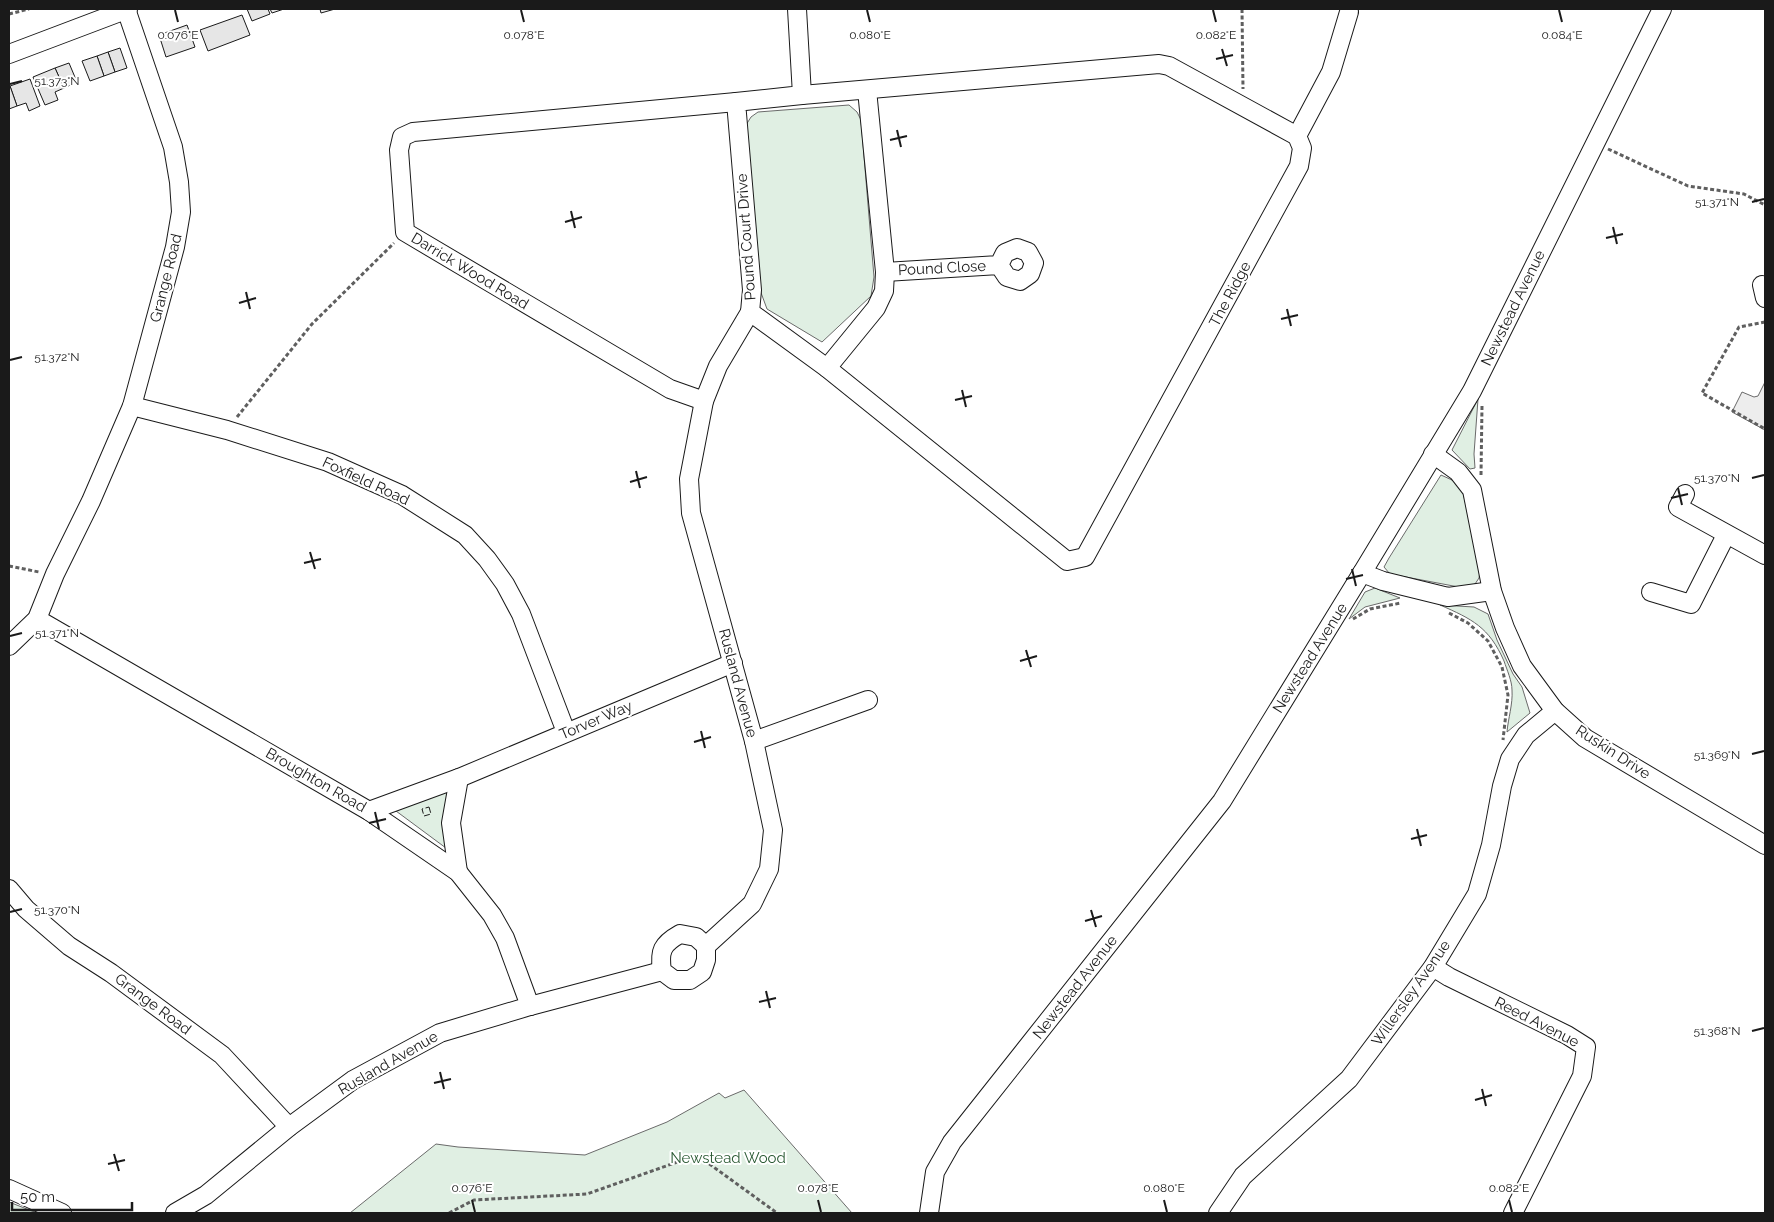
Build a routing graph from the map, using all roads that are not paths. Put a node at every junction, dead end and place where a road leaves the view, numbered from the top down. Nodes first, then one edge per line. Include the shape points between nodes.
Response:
1 (127, 9) edge
2 (797, 9) edge
3 (1662, 9) edge
4 (1349, 12) dead end
5 (9, 54) edge
6 (867, 90) junction
7 (802, 95) junction
8 (736, 102) junction
9 (1297, 136) junction
10 (999, 265) dead end
11 (885, 272) junction
12 (750, 312) junction
13 (827, 368) junction
14 (704, 401) junction
15 (132, 406) junction
16 (1433, 454) junction
17 (1685, 494) dead end
18 (1726, 535) junction
19 (1765, 555) edge
20 (1362, 573) junction
21 (1492, 591) junction
22 (1652, 592) dead end
23 (37, 619) junction
24 (9, 646) edge
25 (733, 663) junction
26 (868, 700) dead end
27 (1555, 710) junction
28 (566, 732) junction
29 (754, 741) junction
30 (459, 778) junction
31 (369, 811) junction
32 (1765, 845) edge
33 (458, 872) junction
34 (9, 889) edge
35 (706, 946) junction
36 (1433, 967) junction
37 (662, 971) junction
38 (530, 1006) junction
39 (289, 1127) junction
40 (9, 1189) edge
41 (62, 1213) edge
42 (175, 1213) edge
43 (928, 1213) edge
44 (1218, 1213) edge
45 (1513, 1213) edge

1 - 5 street, Grange Road
1 - 15 street, Grange Road via 173,147 181,212 175,247
2 - 7 street
3 - 16 street, Newstead Avenue via 1472,391
4 - 9 street via 1331,72
6 - 7 street
6 - 9 street via 1159,64 1170,66
6 - 11 street
7 - 8 street
8 - 12 street, Pound Court Drive via 752,290
8 - 14 street, Darrick Wood Road via 413,132 402,137 399,150 405,232 670,389
9 - 13 street, The Ridge via 1302,148 1299,166 1085,557 1067,561
10 - 11 street, Pound Close
11 - 13 street via 884,291 876,308
12 - 13 street, Pound Court Drive
12 - 14 street, Rusland Avenue via 718,366
14 - 25 street, Rusland Avenue via 689,479 691,513
15 - 23 street, Grange Road
15 - 28 street, Foxfield Road via 227,430 320,459 402,495 465,536 487,559 517,606
16 - 20 street, Newstead Avenue
16 - 21 street, Ruskin Drive via 1458,472 1472,490
17 - 18 street via 1678,507
18 - 19 street
18 - 22 street via 1691,604
20 - 21 street via 1448,597
20 - 43 street, Newstead Avenue via 1222,801 952,1142 934,1172
21 - 27 street, Ruskin Drive via 1522,666
23 - 24 street, Grange Road
23 - 31 street, Broughton Road
25 - 28 street, Torver Way
25 - 29 street, Rusland Avenue
26 - 29 street
27 - 32 street, Ruskin Drive via 1585,738
27 - 36 street, Willersley Avenue via 1526,735 1510,759 1477,894
28 - 30 street, Torver Way
29 - 35 street, Rusland Avenue via 773,830 769,870 752,904
30 - 31 street, Torver Way
30 - 33 street via 451,823
31 - 33 street, Broughton Road
33 - 38 street, Broughton Road via 492,915 505,938
34 - 39 street, Grange Road via 26,909 69,946 112,973 222,1055
35 - 37 street via 702,972 690,980 674,980
35 - 37 street via 696,937 680,934 666,942 660,956
36 - 44 street, Willersley Avenue via 1349,1079 1243,1176
36 - 45 street, Reed Avenue via 1586,1047 1582,1076
37 - 38 street, Rusland Avenue
38 - 39 street, Rusland Avenue via 440,1033 353,1080
39 - 42 street, Rusland Avenue via 206,1194
40 - 41 street

